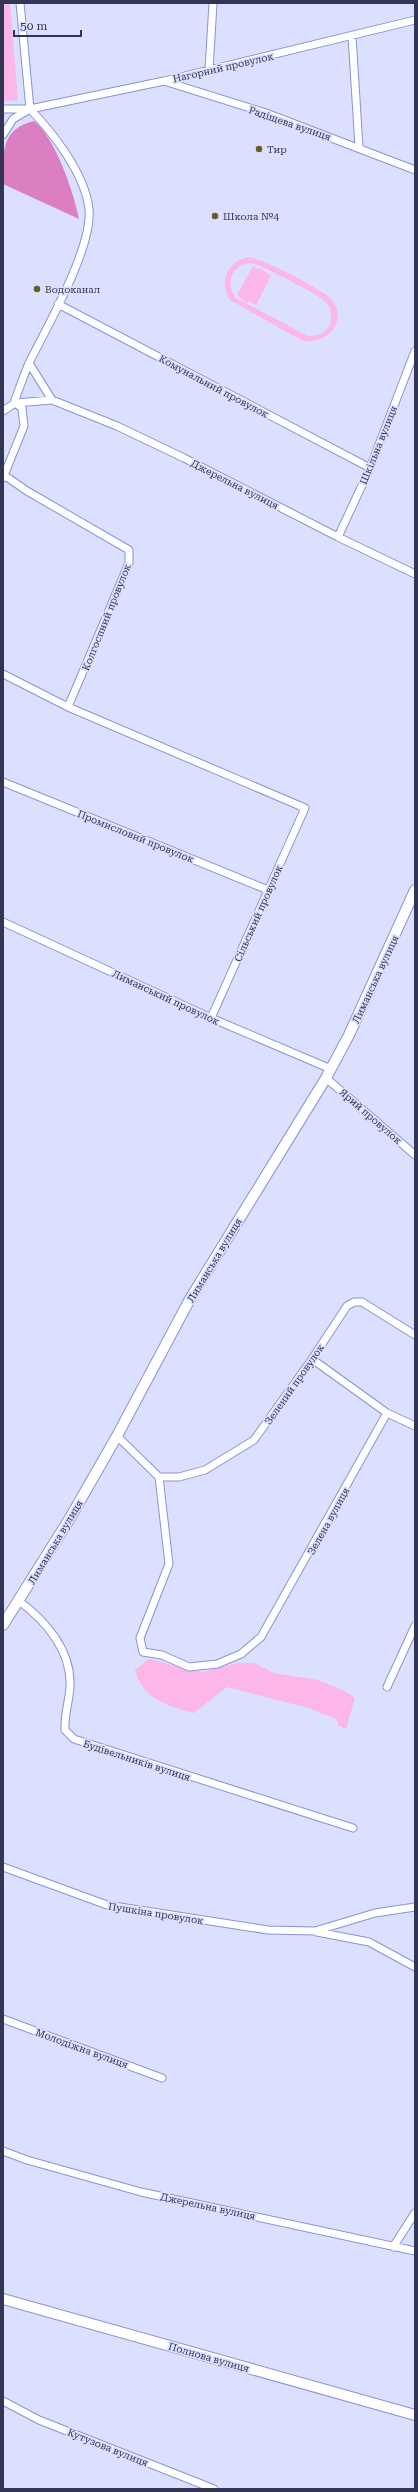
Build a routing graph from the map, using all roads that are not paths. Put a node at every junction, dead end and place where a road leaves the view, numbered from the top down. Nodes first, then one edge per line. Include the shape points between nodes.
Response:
1 (20, 3) edge
2 (213, 3) edge
3 (415, 20) edge
4 (352, 36) junction
5 (209, 70) junction
6 (164, 81) junction
7 (30, 109) junction
8 (3, 110) edge
9 (3, 135) edge
10 (359, 147) junction
11 (415, 170) edge
12 (58, 304) junction
13 (415, 351) edge
14 (29, 363) junction
15 (52, 400) junction
16 (15, 403) junction
17 (3, 411) edge
18 (370, 468) junction
19 (4, 476) edge
20 (338, 537) junction
21 (415, 574) edge
22 (3, 674) edge
23 (68, 707) junction
24 (3, 782) edge
25 (268, 890) junction
26 (415, 890) edge
27 (3, 922) edge
28 (211, 1018) junction
29 (329, 1074) junction
30 (415, 1155) edge
31 (415, 1335) edge
32 (312, 1360) junction
33 (387, 1413) junction
34 (415, 1426) edge
35 (117, 1436) junction
36 (158, 1477) junction
37 (19, 1601) junction
38 (3, 1625) edge
39 (415, 1626) edge
40 (387, 1687) dead end
41 (353, 1828) dead end
42 (3, 1868) edge
43 (415, 1907) edge
44 (315, 1931) junction
45 (415, 1967) edge
46 (3, 2019) edge
47 (162, 2078) dead end
48 (3, 2151) edge
49 (415, 2213) edge
50 (393, 2247) junction
51 (415, 2251) edge
52 (3, 2299) edge
53 (3, 2401) edge
54 (415, 2415) edge
55 (214, 2489) edge

1 - 7 street
2 - 5 street
3 - 4 street, Нагорний провулок
4 - 5 street, Нагорний провулок
4 - 10 street
5 - 6 street, Нагорний провулок
6 - 7 street, Нагорний провулок
6 - 10 street, Радіщева вулиця via 266,113
7 - 8 street
7 - 9 street via 13,119
7 - 12 street via 49,129 82,182 89,210 87,238
10 - 11 street, Радіщева вулиця
12 - 14 street
12 - 18 street, Комунальний провулок
13 - 18 street, Шкільна вулиця
14 - 15 street
14 - 16 street
15 - 16 street
15 - 20 street, Джерельна вулиця via 117,426 184,458
16 - 17 street
16 - 19 street via 22,408 24,426
18 - 20 street, Шкільна вулиця
19 - 23 street, Колгоспний провулок via 129,550 129,563
20 - 21 street, Джерельна вулиця
22 - 23 street
23 - 25 street, Сільський провулок via 305,808
24 - 25 street, Промисловий провулок
25 - 28 street, Сільський провулок
26 - 29 street, Лиманська вулиця
27 - 28 street, Лиманський провулок
28 - 29 street, Лиманський провулок
29 - 30 street, Ярий провулок
29 - 35 street, Лиманська вулиця via 190,1299
31 - 32 street, Зелений провулок via 362,1302 354,1302 347,1306
32 - 33 street
32 - 36 street, Зелений провулок via 254,1440 205,1470 179,1477
33 - 34 street
33 - 36 street, Зелена вулиця via 261,1638 241,1654 216,1664 189,1667 162,1655 143,1652 140,1638 169,1564
35 - 36 street
35 - 37 street, Лиманська вулиця
37 - 38 street, Лиманська вулиця
37 - 41 street, Будівельників вулиця via 45,1624 63,1650 69,1669 70,1687 65,1730 74,1740
39 - 40 street
42 - 44 street, Пушкіна провулок via 107,1905 268,1930
43 - 44 street, Пушкіна провулок via 375,1913
44 - 45 street, Пушкіна провулок via 369,1942
46 - 47 street, Молодіжна вулиця
48 - 50 street, Джерельна вулиця via 141,2192
49 - 50 street
50 - 51 street, Джерельна вулиця
52 - 54 street, Полнова вулиця
53 - 55 street, Кутузова вулиця via 39,2420

